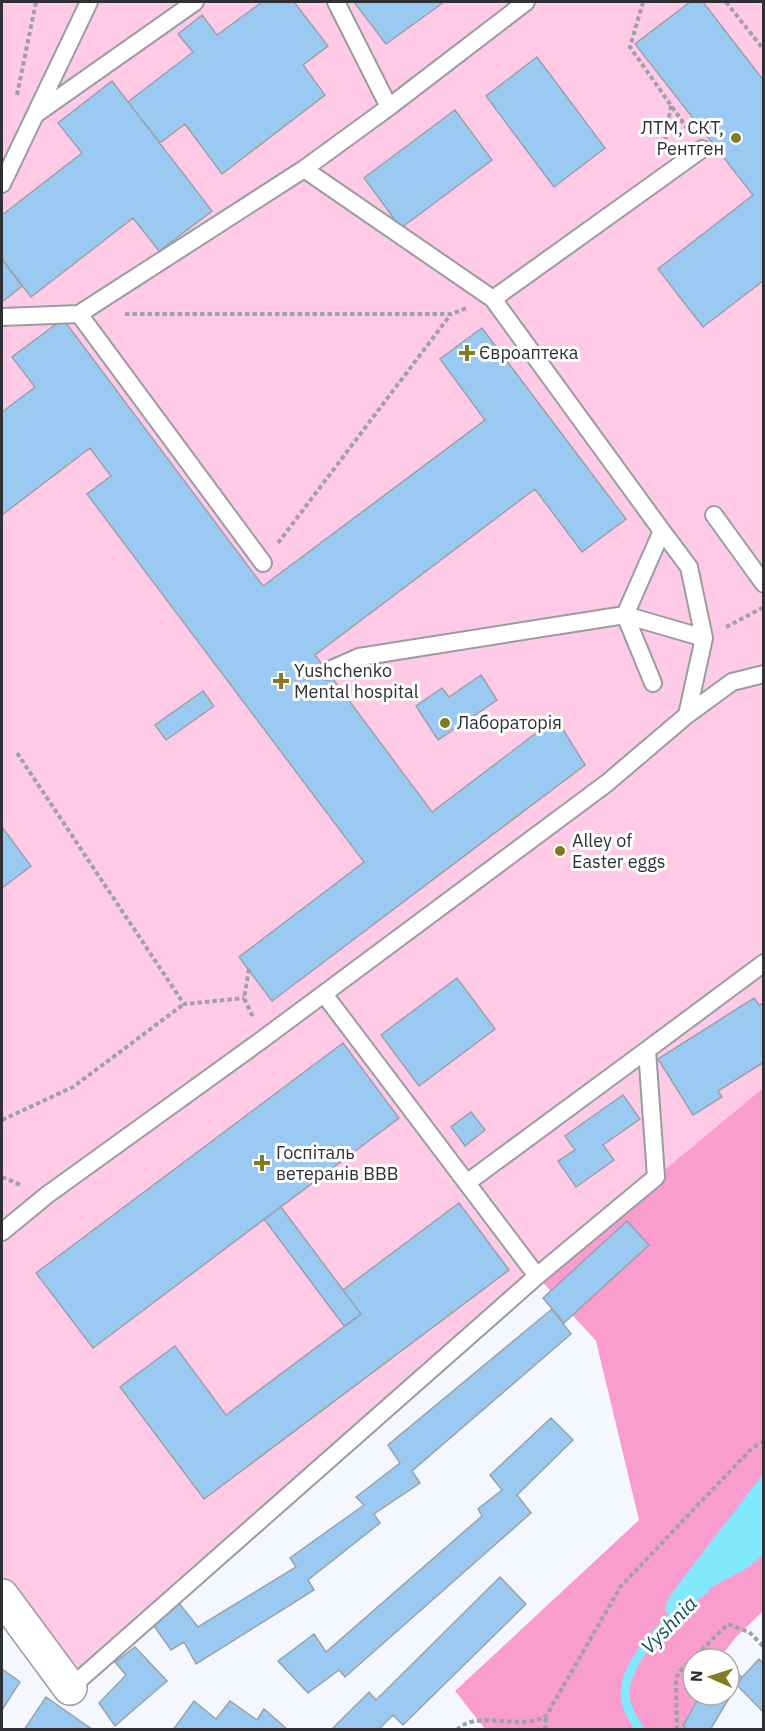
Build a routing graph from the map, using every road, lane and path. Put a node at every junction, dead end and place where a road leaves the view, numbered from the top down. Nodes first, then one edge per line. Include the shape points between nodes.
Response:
1 (36, 2) edge
2 (89, 2) edge
3 (195, 2) edge
4 (336, 2) edge
5 (526, 2) edge
6 (643, 2) edge
7 (726, 2) edge
8 (764, 50) edge
9 (15, 102) dead end
10 (671, 105) junction
11 (389, 107) junction
12 (33, 116) junction
13 (702, 148) joint
14 (303, 169) junction
15 (659, 180) junction
16 (2, 184) edge
17 (493, 299) junction
18 (79, 314) junction
19 (451, 314) junction
20 (2, 317) edge
21 (714, 515) dead end
22 (662, 531) junction
23 (263, 563) joint
24 (764, 585) edge
25 (764, 607) edge
26 (626, 615) junction
27 (704, 638) junction
28 (327, 671) dead end
29 (764, 674) edge
30 (653, 684) dead end
31 (687, 715) junction
32 (17, 753) dead end
33 (764, 963) edge
34 (249, 969) dead end
35 (324, 994) junction
36 (244, 998) junction
37 (184, 1004) junction
38 (263, 1039) junction
39 (647, 1050) junction
40 (2, 1120) edge
41 (468, 1182) junction
42 (2, 1232) edge
43 (537, 1276) junction
44 (764, 1440) edge
45 (2, 1596) edge
46 (764, 1647) edge
47 (70, 1688) joint
48 (546, 1716) junction
49 (457, 1730) edge
50 (546, 1730) edge
51 (677, 1730) edge

1 - 9 path
2 - 12 lane
3 - 12 lane
4 - 11 lane
5 - 11 lane
6 - 10 path via 630,47
7 - 8 path
10 - 13 path
10 - 15 path
11 - 14 lane
12 - 16 lane
13 - 15 lane
14 - 17 lane
14 - 18 lane
15 - 17 lane
17 - 19 path
17 - 22 lane
18 - 19 path
18 - 20 lane
18 - 23 lane
19 - 23 path
21 - 24 lane
22 - 26 lane
22 - 27 lane via 689,567
25 - 27 path
26 - 27 lane
26 - 28 lane via 358,657
26 - 30 lane
27 - 31 lane
29 - 31 lane via 732,682
31 - 35 lane via 607,783
32 - 37 path
33 - 39 lane
34 - 36 path
35 - 38 lane
35 - 41 lane
36 - 37 path
36 - 38 path
37 - 40 path via 73,1087
38 - 42 lane
39 - 41 lane
39 - 43 lane via 656,1178
41 - 43 lane
43 - 47 lane
44 - 48 path via 621,1586
45 - 47 street
46 - 51 path via 749,1632 728,1624 676,1678
48 - 49 path via 532,1724 468,1722
48 - 50 path

